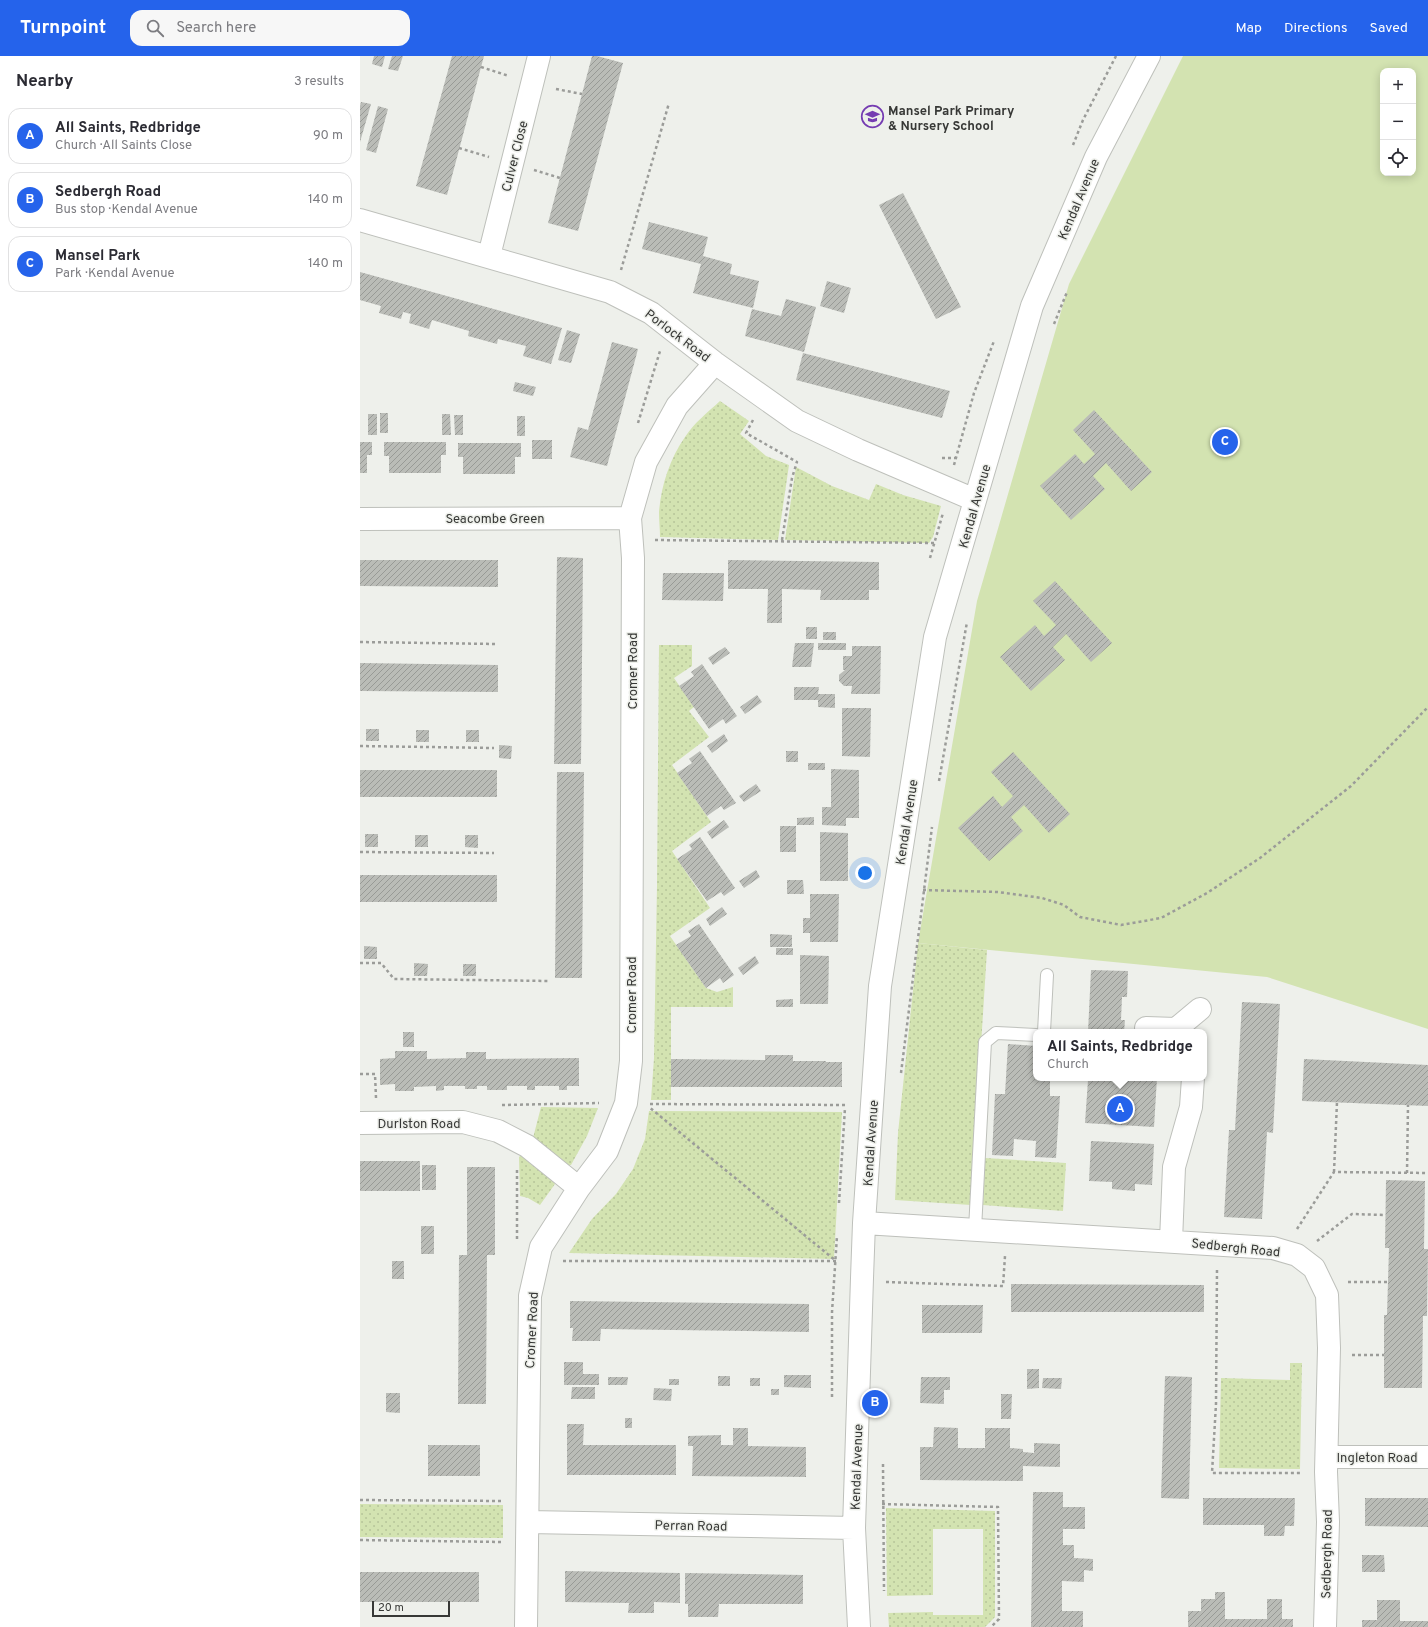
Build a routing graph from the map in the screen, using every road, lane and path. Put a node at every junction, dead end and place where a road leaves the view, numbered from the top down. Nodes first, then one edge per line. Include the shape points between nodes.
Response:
1 (539, 56) edge
2 (1149, 56) edge
3 (669, 103) dead end
4 (360, 220) edge
5 (489, 256) junction
6 (619, 276) dead end
7 (1068, 290) dead end
8 (1053, 327) dead end
9 (715, 363) junction
10 (753, 419) dead end
11 (975, 500) junction
12 (630, 518) junction
13 (360, 519) edge
14 (782, 540) dead end
15 (968, 616) dead end
16 (360, 642) edge
17 (496, 644) dead end
18 (1428, 707) edge
19 (360, 746) edge
20 (494, 748) dead end
21 (939, 784) dead end
22 (932, 823) dead end
23 (360, 852) edge
24 (494, 853) dead end
25 (924, 890) junction
26 (360, 963) edge
27 (1047, 975) dead end
28 (550, 980) dead end
29 (1200, 1009) dead end
30 (1146, 1028) dead end
31 (1044, 1029) edge
32 (1162, 1029) edge
33 (1178, 1029) edge
34 (1033, 1035) edge
35 (360, 1074) edge
36 (900, 1078) dead end
37 (1192, 1081) edge
38 (1337, 1102) dead end
39 (376, 1103) dead end
40 (846, 1105) dead end
41 (1408, 1105) dead end
42 (360, 1123) edge
43 (517, 1163) dead end
44 (841, 1164) dead end
45 (868, 1167) junction
46 (1334, 1172) junction
47 (1407, 1173) junction
48 (1428, 1173) edge
49 (578, 1188) junction
50 (1385, 1215) dead end
51 (864, 1223) junction
52 (975, 1229) junction
53 (1297, 1229) dead end
54 (1006, 1231) junction
55 (1171, 1241) junction
56 (1316, 1241) dead end
57 (1217, 1244) junction
58 (517, 1246) dead end
59 (538, 1260) junction
60 (886, 1278) dead end
61 (886, 1282) junction
62 (1345, 1282) dead end
63 (1388, 1282) dead end
64 (886, 1289) dead end
65 (1348, 1355) dead end
66 (1384, 1355) dead end
67 (1327, 1457) junction
68 (1428, 1457) edge
69 (883, 1459) dead end
70 (1304, 1473) dead end
71 (360, 1500) edge
72 (855, 1503) junction
73 (882, 1504) junction
74 (528, 1522) junction
75 (854, 1528) junction
76 (360, 1540) edge
77 (884, 1596) dead end
78 (526, 1627) edge
79 (858, 1627) edge
80 (991, 1627) edge
81 (1325, 1627) edge

1 - 5 street, Culver Close
2 - 11 street, Kendal Avenue via 1096,157 1032,306
3 - 6 path
4 - 5 street, Porlock Road
5 - 9 street, Porlock Road via 610,292 650,312
7 - 8 path
9 - 11 street, Porlock Road via 797,421
9 - 12 street, Cromer Road via 677,406 646,462
10 - 14 path via 746,433 797,462
11 - 45 street, Kendal Avenue via 935,637 880,986
12 - 13 street, Seacombe Green
12 - 49 street, Cromer Road via 633,558 631,1061 626,1103 607,1151
15 - 21 path
16 - 17 path
18 - 25 path via 1351,786 1272,848 1207,893 1161,918 1121,925 1080,918 1064,905 1042,898 998,892
19 - 20 path
22 - 25 path
23 - 24 path
25 - 36 path
26 - 28 path via 381,963 394,979
27 - 31 lane
29 - 33 street
30 - 32 street
34 - 52 lane via 996,1033 985,1042
35 - 39 path via 375,1074
37 - 55 street via 1192,1107 1174,1167
38 - 46 path
40 - 59 path via 646,1104 836,1262
41 - 47 path
42 - 49 street, Durlston Road via 462,1122 498,1131 527,1146
43 - 58 path
44 - 45 path
45 - 51 street, Kendal Avenue
46 - 47 path
46 - 53 path
47 - 48 path
49 - 59 street, Cromer Road via 541,1247
50 - 56 path via 1352,1214
51 - 52 street, Sedbergh Road
51 - 72 street, Kendal Avenue
52 - 54 street, Sedbergh Road
54 - 55 street, Sedbergh Road
54 - 61 path via 1004,1286
55 - 57 street, Sedbergh Road
57 - 67 street, Sedbergh Road via 1273,1248 1297,1255 1314,1268 1327,1295 1328,1309
57 - 70 path via 1216,1404 1212,1473
59 - 74 street, Cromer Road via 530,1296
60 - 61 path
61 - 64 path
62 - 63 path
65 - 66 path
67 - 68 street, Ingleton Road
67 - 81 street, Sedbergh Road
69 - 73 path
71 - 74 path
72 - 73 path
72 - 75 street, Kendal Avenue
73 - 77 path
73 - 80 path via 998,1507 999,1619
74 - 75 street, Perran Road
74 - 76 path
74 - 78 street, Cromer Road
75 - 79 street, Kendal Avenue

